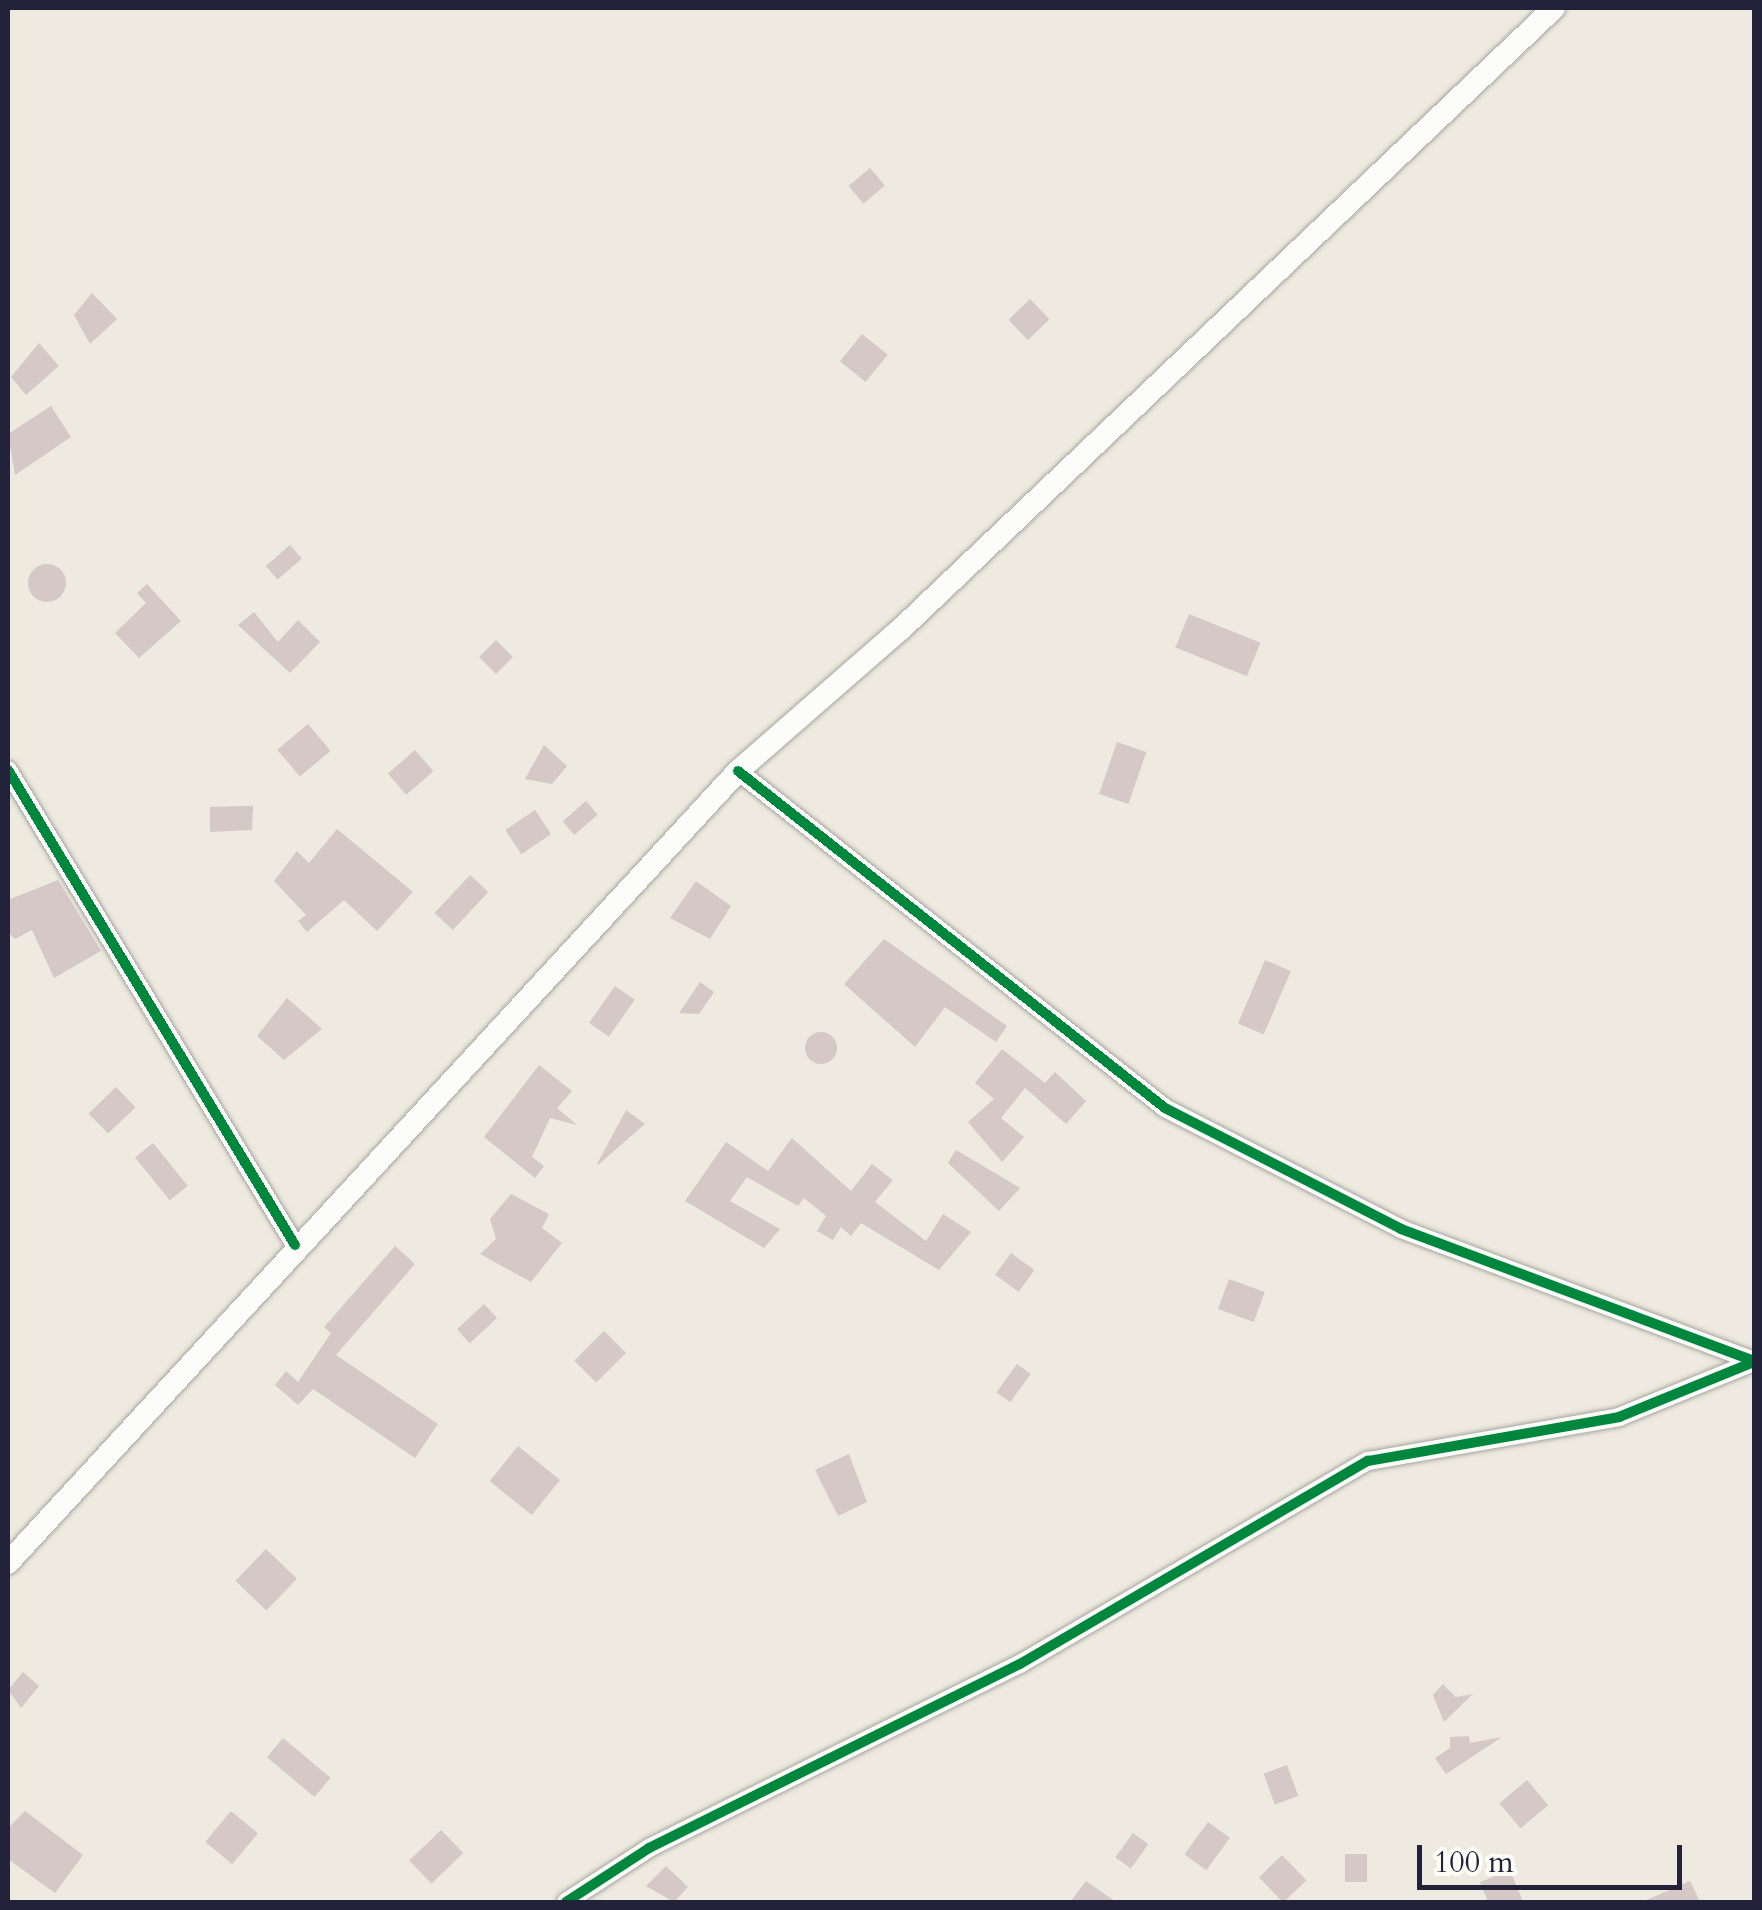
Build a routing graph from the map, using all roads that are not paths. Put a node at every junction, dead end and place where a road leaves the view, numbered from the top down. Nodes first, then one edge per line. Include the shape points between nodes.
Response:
1 (1554, 8) edge
2 (8, 770) edge
3 (738, 771) junction
4 (296, 1245) junction
5 (1754, 1361) edge
6 (8, 1563) edge
7 (566, 1902) edge

1 - 3 main road via 901,629
2 - 4 street
3 - 4 main road
3 - 5 street via 1165,1108 1401,1228
4 - 6 main road
5 - 7 street via 1619,1417 1368,1460 1020,1664 649,1848

